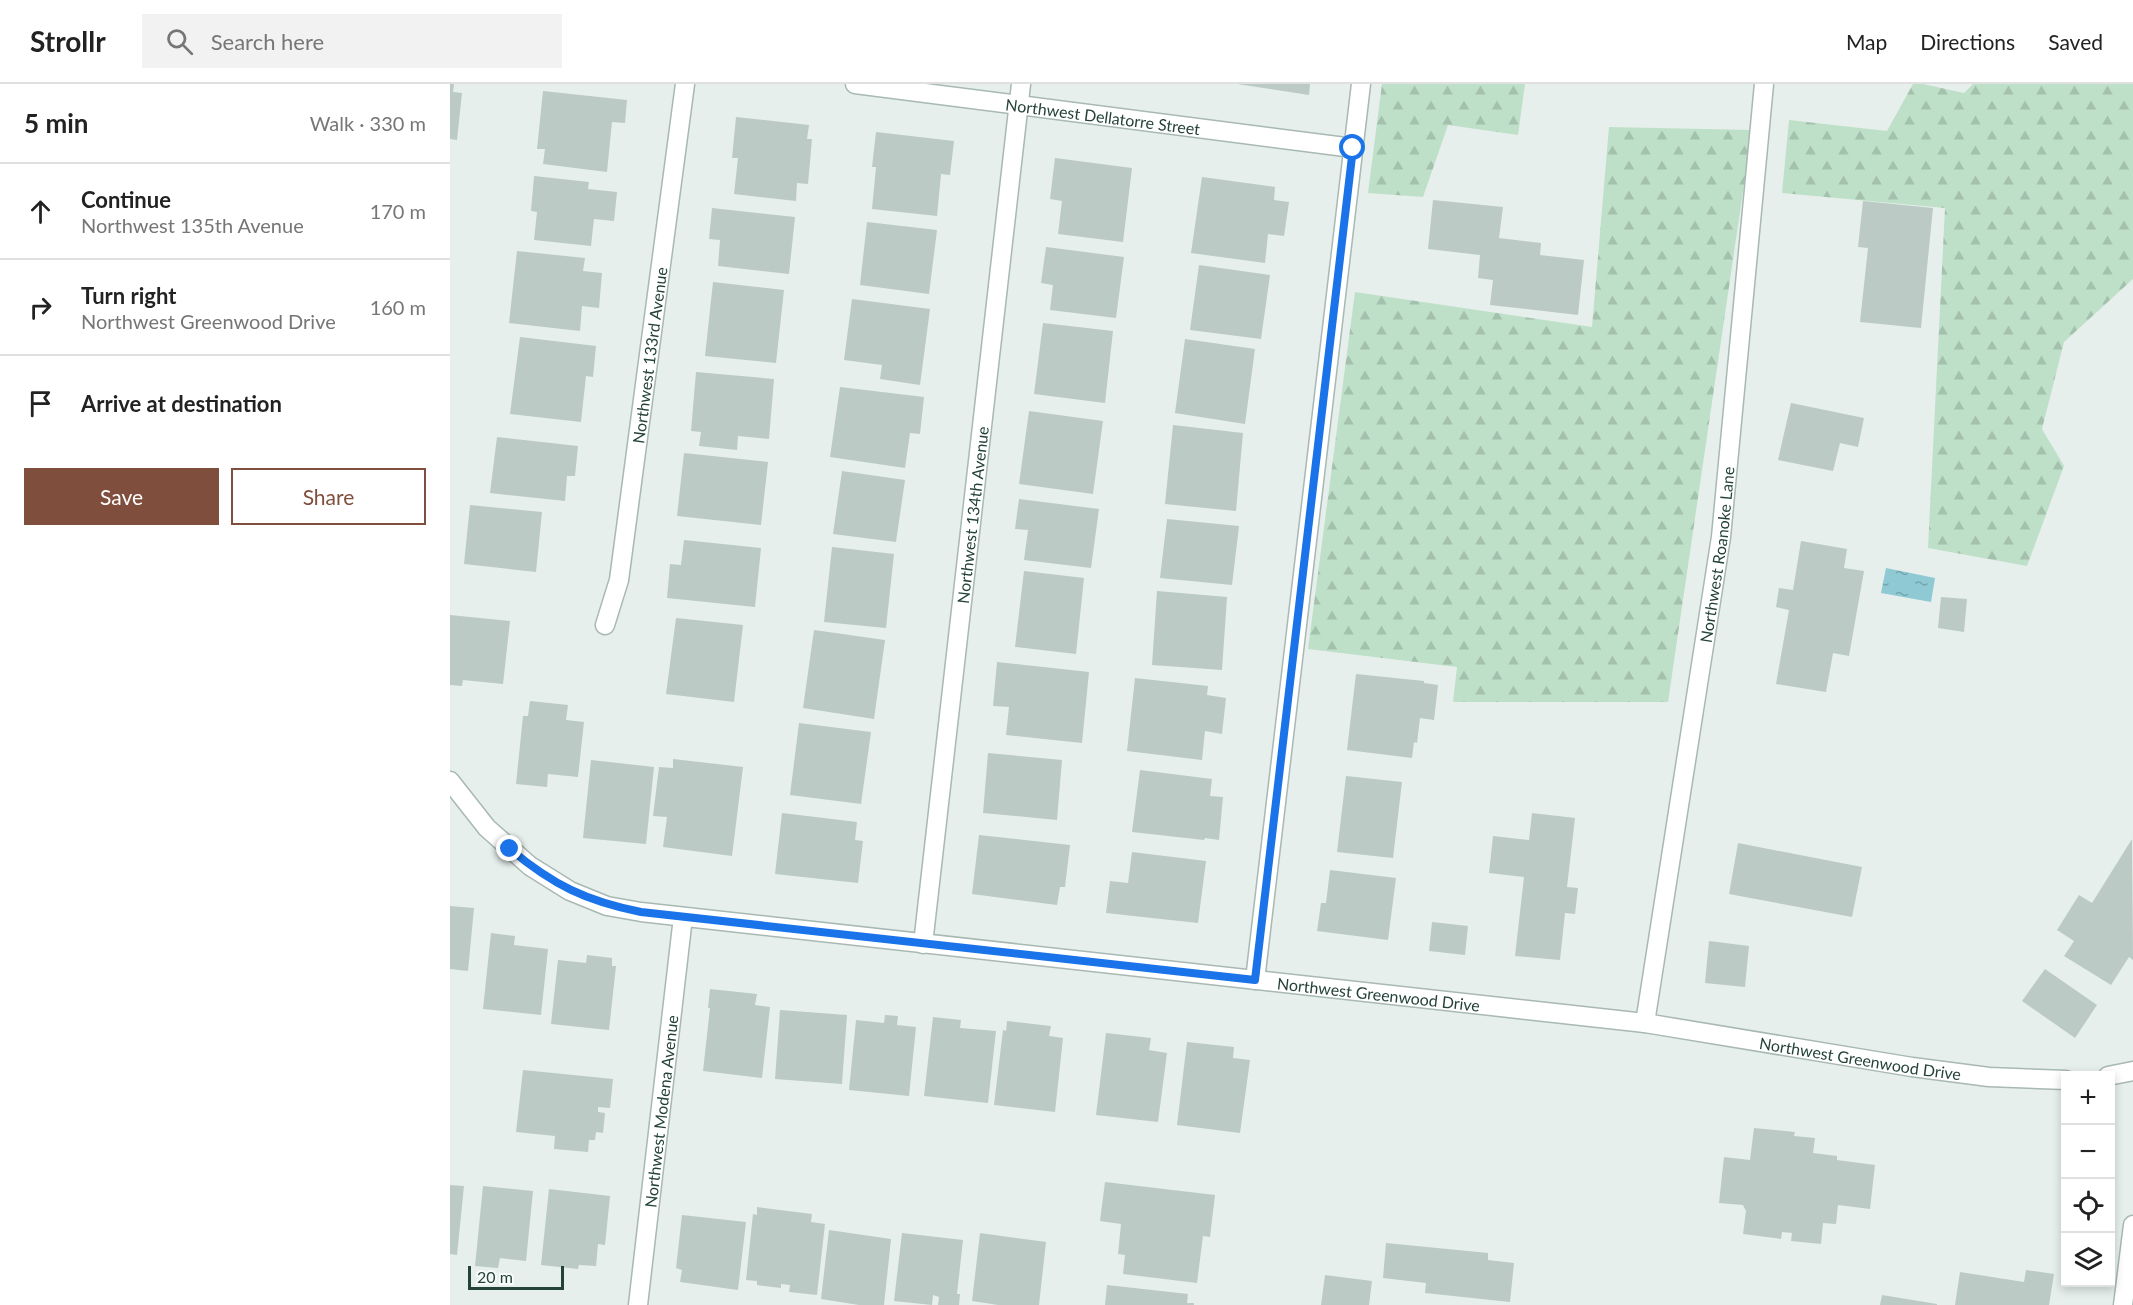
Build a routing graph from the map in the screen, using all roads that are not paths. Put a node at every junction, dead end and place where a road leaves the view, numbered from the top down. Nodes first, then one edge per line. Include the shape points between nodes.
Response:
1 (685, 84) edge
2 (855, 84) edge
3 (1021, 84) edge
4 (1361, 84) edge
5 (1764, 84) edge
6 (1018, 104) junction
7 (1353, 148) junction
8 (605, 625) dead end
9 (450, 781) edge
10 (683, 917) junction
11 (923, 944) junction
12 (1255, 980) junction
13 (1644, 1023) junction
14 (2133, 1071) edge
15 (2115, 1075) edge
16 (2061, 1080) edge
17 (2133, 1225) edge
18 (638, 1305) edge
19 (2123, 1305) edge

1 - 8 street, Northwest 133rd Avenue via 619,580
2 - 6 street, Northwest Dellatorre Street
3 - 6 street, Northwest 134th Avenue
4 - 7 street
5 - 13 street, Northwest Roanoke Lane via 1721,537
6 - 7 street, Northwest Dellatorre Street
6 - 11 street, Northwest 134th Avenue
7 - 12 street
9 - 10 street, Northwest Greenwood Drive via 488,828 531,866 570,891 607,906
10 - 11 street, Northwest Greenwood Drive
10 - 18 street, Northwest Modena Avenue
11 - 12 street, Northwest Greenwood Drive
12 - 13 street, Northwest Greenwood Drive
13 - 16 street, Northwest Greenwood Drive via 1912,1067 1989,1077
14 - 15 street
17 - 19 street

